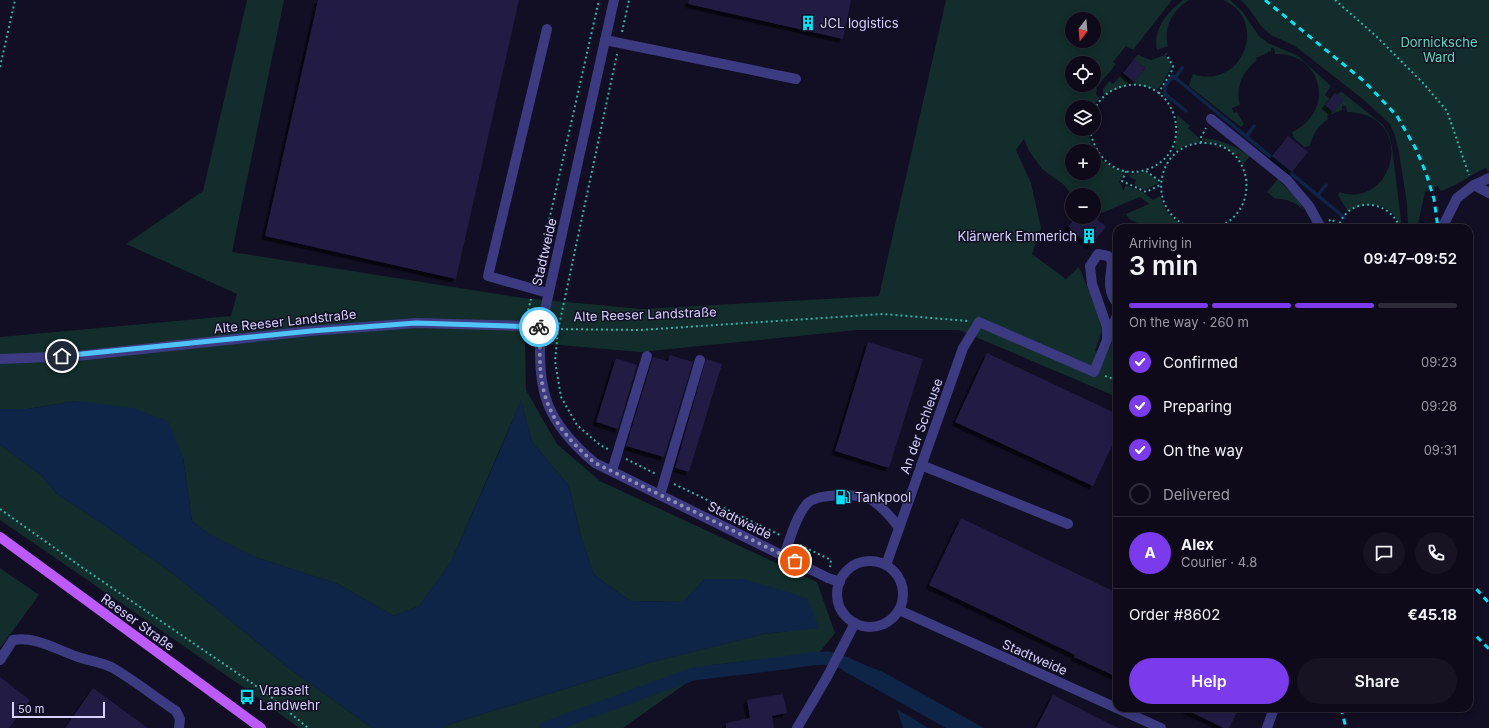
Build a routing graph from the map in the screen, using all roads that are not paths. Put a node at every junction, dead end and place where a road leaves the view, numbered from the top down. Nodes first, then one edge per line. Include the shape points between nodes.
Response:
1 (614, 0) edge
2 (547, 29) dead end
3 (605, 40) junction
4 (796, 79) dead end
5 (1211, 119) road end
6 (1489, 178) edge
7 (1474, 185) junction
8 (1489, 194) edge
9 (1319, 224) edge
10 (1444, 224) edge
11 (548, 294) junction
12 (1113, 298) edge
13 (1113, 325) edge
14 (541, 328) junction
15 (1107, 341) junction
16 (647, 356) dead end
17 (0, 359) edge
18 (700, 360) dead end
19 (921, 465) junction
20 (612, 471) junction
21 (660, 495) junction
22 (1068, 524) dead end
23 (899, 528) junction
24 (0, 537) edge
25 (784, 556) junction
26 (886, 565) junction
27 (840, 582) junction
28 (899, 610) junction
29 (855, 623) junction
30 (0, 660) edge
31 (1113, 706) edge
32 (1125, 712) edge
33 (1273, 712) edge
34 (179, 728) edge
35 (261, 728) edge
36 (797, 728) edge
37 (1161, 728) edge
38 (1268, 728) edge

1 - 3 street, Stadtweide
2 - 11 street via 488,276
3 - 4 street
3 - 11 street, Stadtweide
5 - 9 street via 1287,180 1309,206
6 - 7 street
7 - 8 street
7 - 10 street via 1457,198
11 - 14 street, Stadtweide
12 - 15 street via 1109,286 1112,261 1108,256 1098,254 1090,266 1092,284 1107,327
13 - 15 street
14 - 17 street, Alte Reeser Landstraße via 416,323 311,331 77,356
14 - 20 street, Stadtweide via 541,383 548,406 562,430 577,448 595,463
15 - 19 street, An der Schleuse via 1094,372 979,322 963,348
16 - 20 street
18 - 21 street
19 - 22 street
19 - 23 street, An der Schleuse
20 - 21 street, Stadtweide
21 - 25 street, Stadtweide
23 - 25 street via 892,516 868,498 822,496 806,503
23 - 26 street, An der Schleuse
24 - 35 main road, Reeser Straße
25 - 27 street, Stadtweide
26 - 27 street via 868,561 859,563 851,567
26 - 28 street via 894,571 903,590
27 - 29 street via 838,601 847,617
28 - 29 street via 893,618 880,625 865,626
28 - 31 street, Stadtweide
29 - 36 street via 843,649
30 - 34 street via 13,640 20,638 99,662 113,668 176,711 180,719
32 - 37 street, Stadtweide
33 - 38 street

